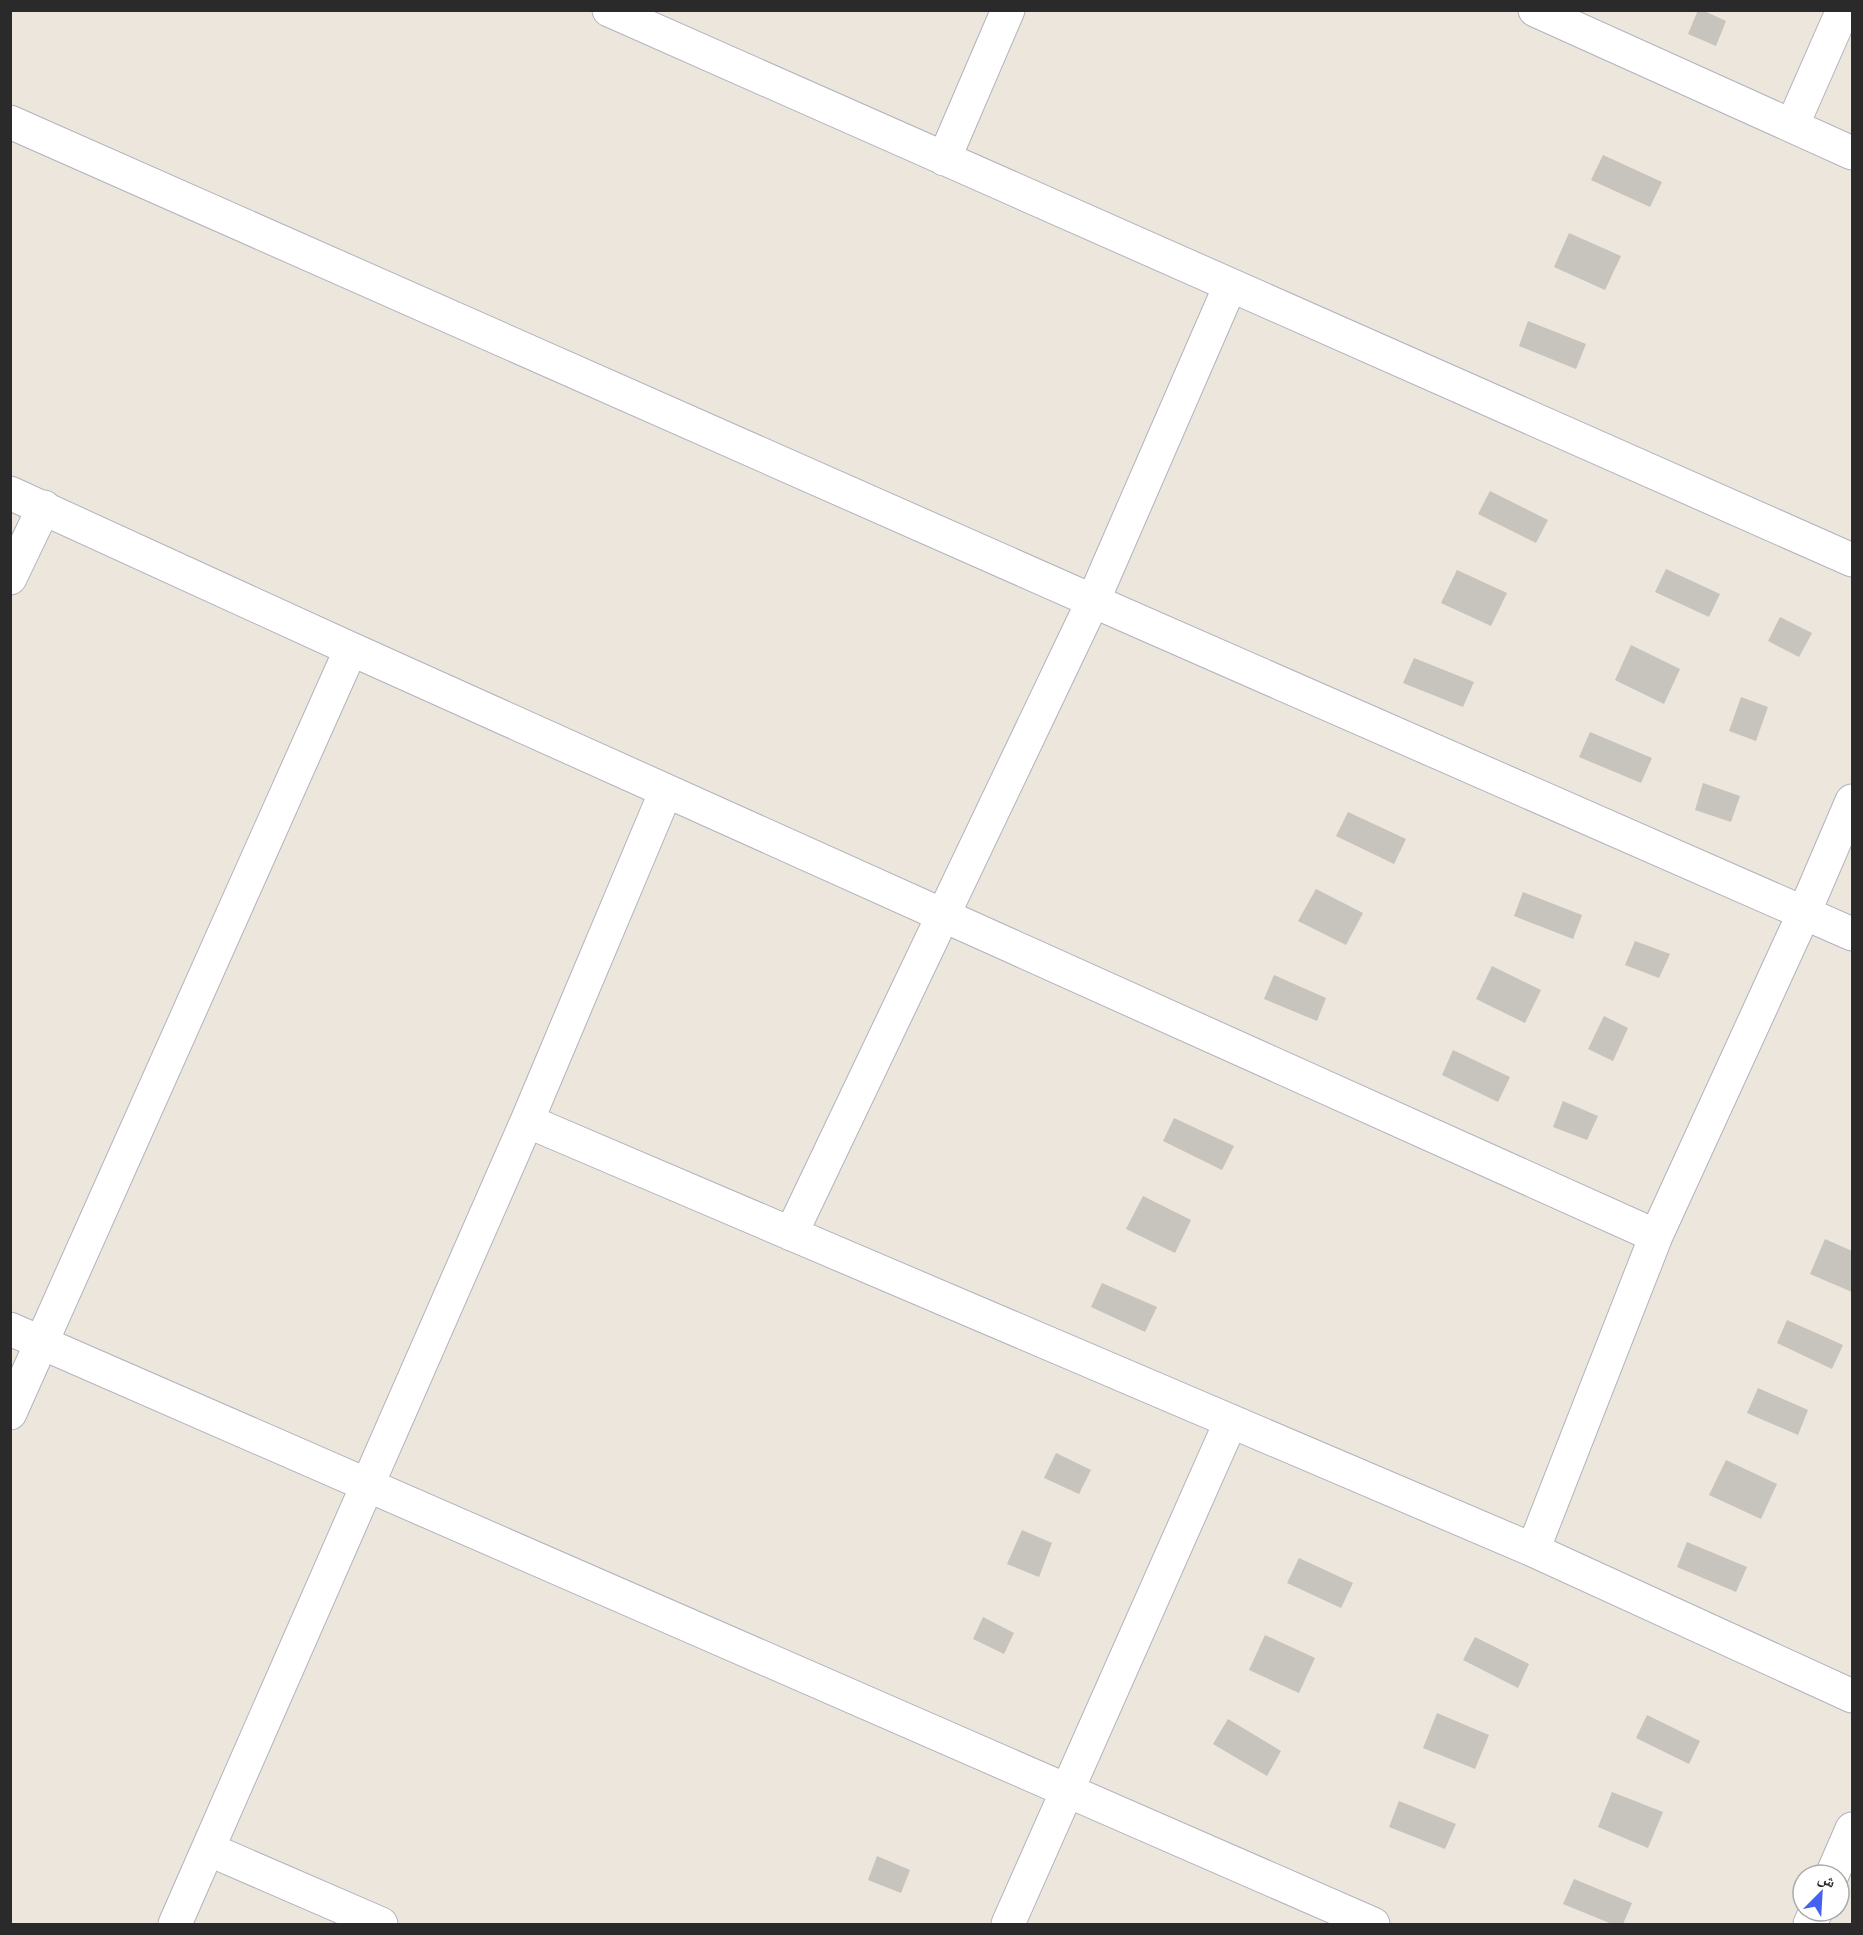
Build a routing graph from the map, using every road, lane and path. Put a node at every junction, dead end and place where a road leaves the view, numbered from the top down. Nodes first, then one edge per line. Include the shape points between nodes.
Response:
1 (1008, 10) edge
2 (1535, 10) edge
3 (1843, 10) edge
4 (620, 13) edge
5 (10, 122) edge
6 (1792, 126) junction
7 (1852, 153) edge
8 (944, 159) junction
9 (1230, 286) junction
10 (10, 493) edge
11 (44, 507) junction
12 (1852, 560) edge
13 (10, 578) edge
14 (1093, 601) junction
15 (351, 649) junction
16 (666, 791) junction
17 (1852, 801) edge
18 (1804, 913) junction
19 (944, 916) junction
20 (1852, 934) edge
21 (527, 1121) junction
22 (791, 1234) junction
23 (1656, 1236) junction
24 (10, 1329) edge
25 (42, 1343) junction
26 (10, 1413) edge
27 (1231, 1421) junction
28 (367, 1485) junction
29 (1533, 1550) junction
30 (1852, 1696) edge
31 (1067, 1791) junction
32 (1852, 1829) edge
33 (208, 1849) junction
34 (1837, 1863) edge
35 (175, 1924) edge
36 (381, 1924) edge
37 (1008, 1924) edge
38 (1373, 1924) edge

1 - 8 street
2 - 6 street
3 - 6 street
4 - 8 street
5 - 14 street
6 - 7 street
8 - 9 street
9 - 12 street
9 - 14 street
10 - 11 street
11 - 13 street
11 - 15 street
14 - 18 street
14 - 19 street
15 - 16 street
15 - 25 street
16 - 19 street
16 - 21 street
17 - 18 street
18 - 20 street
18 - 23 street
19 - 22 street
19 - 23 street
21 - 22 street
21 - 28 street
22 - 27 street
23 - 29 street
24 - 25 street
25 - 26 street
25 - 28 street
27 - 29 street
27 - 31 street
28 - 31 street
28 - 33 street
29 - 30 street
31 - 37 street
31 - 38 street
32 - 34 street
33 - 35 street
33 - 36 street

